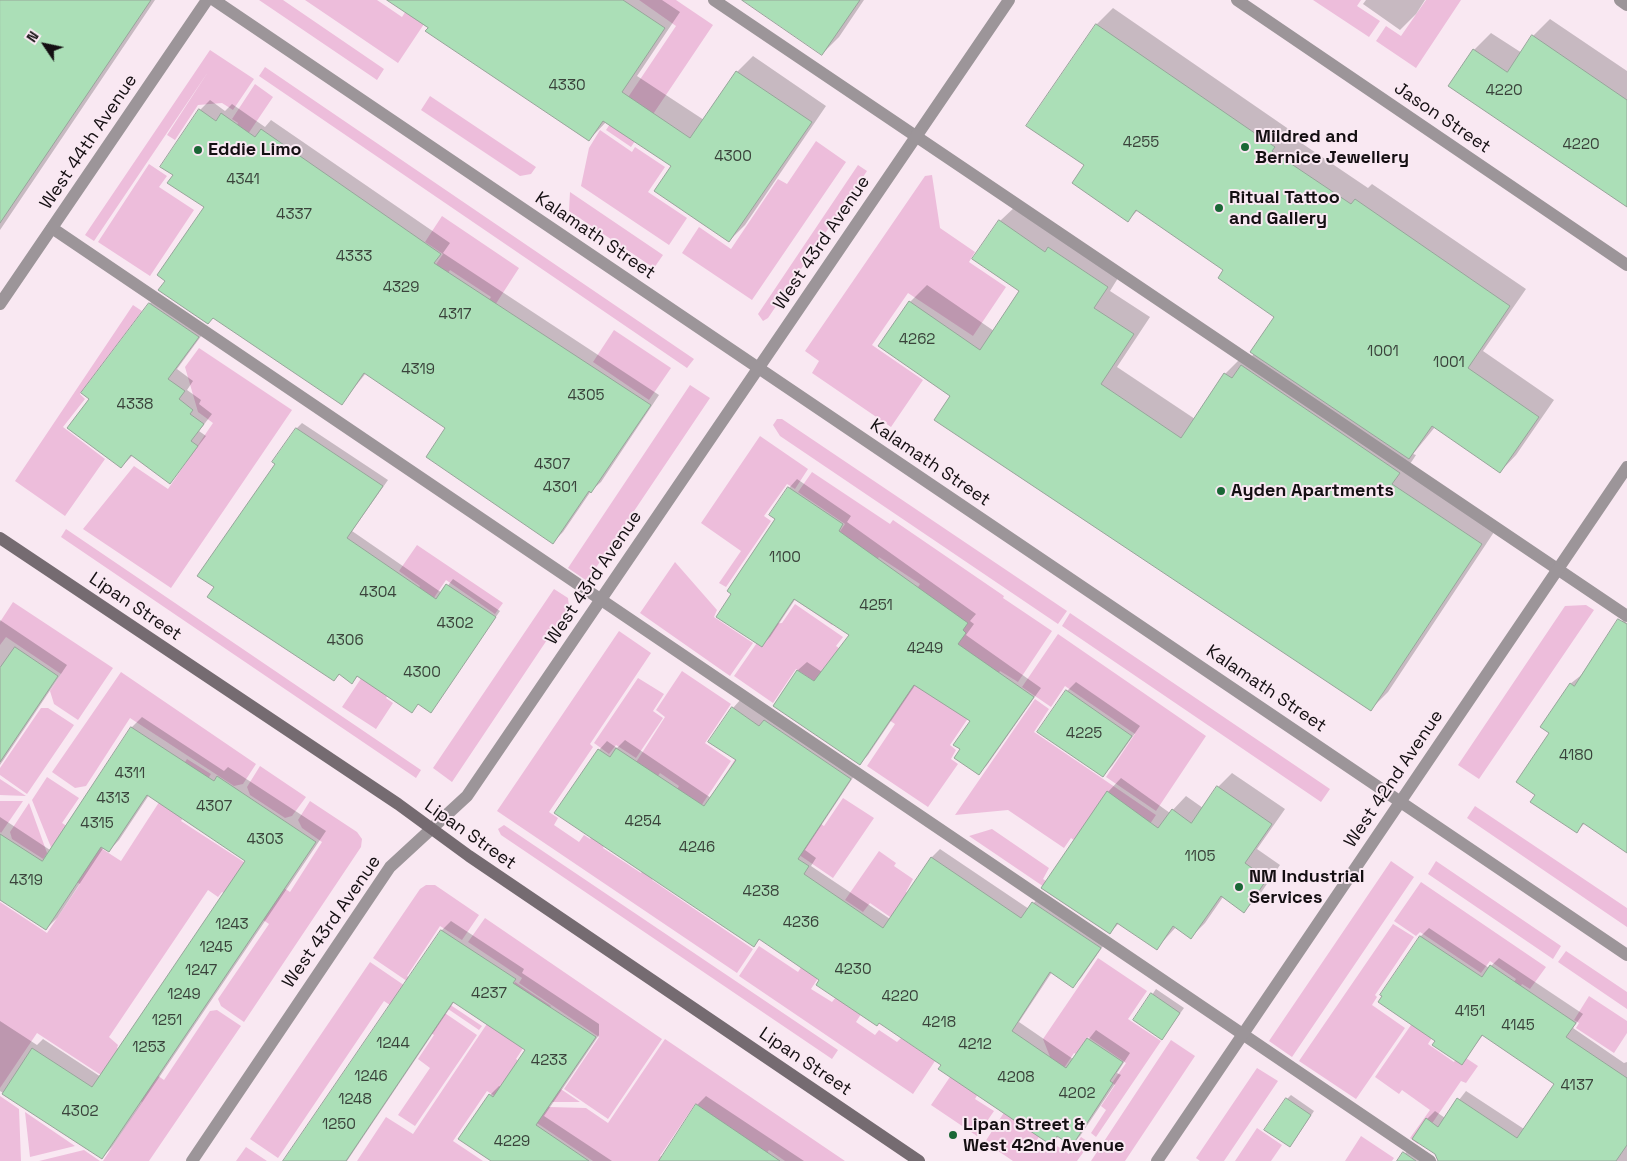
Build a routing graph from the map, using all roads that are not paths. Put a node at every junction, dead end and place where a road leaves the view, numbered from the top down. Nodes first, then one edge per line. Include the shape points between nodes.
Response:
1 (207, 0) edge
2 (214, 0) edge
3 (714, 0) edge
4 (1009, 0) edge
5 (1237, 0) edge
6 (1620, 0) edge
7 (1627, 5) edge
8 (916, 136) junction
9 (52, 228) junction
10 (1627, 265) edge
11 (0, 304) edge
12 (758, 368) junction
13 (1627, 467) edge
14 (0, 538) edge
15 (1558, 569) junction
16 (601, 600) junction
17 (1627, 616) edge
18 (1401, 802) junction
19 (429, 829) junction
20 (1627, 955) edge
21 (1243, 1034) junction
22 (192, 1161) edge
23 (919, 1161) edge
24 (1157, 1161) edge
25 (1430, 1161) edge

1 - 9 street, West 44th Avenue
2 - 12 street, Kalamath Street
3 - 8 street
4 - 8 street, West 43rd Avenue
5 - 10 street, Jason Street
6 - 7 street
8 - 12 street, West 43rd Avenue
8 - 15 street
9 - 11 street, West 44th Avenue
9 - 16 street
12 - 16 street, West 43rd Avenue
12 - 18 street, Kalamath Street
13 - 15 street, West 42nd Avenue
14 - 19 street, Lipan Street via 398,804
15 - 17 street
15 - 18 street, West 42nd Avenue
16 - 19 street, West 43rd Avenue via 467,796
16 - 21 street
18 - 20 street, Kalamath Street
18 - 21 street, West 42nd Avenue
19 - 22 street, West 43rd Avenue via 390,866
19 - 23 street, Lipan Street
21 - 24 street, West 42nd Avenue
21 - 25 street

